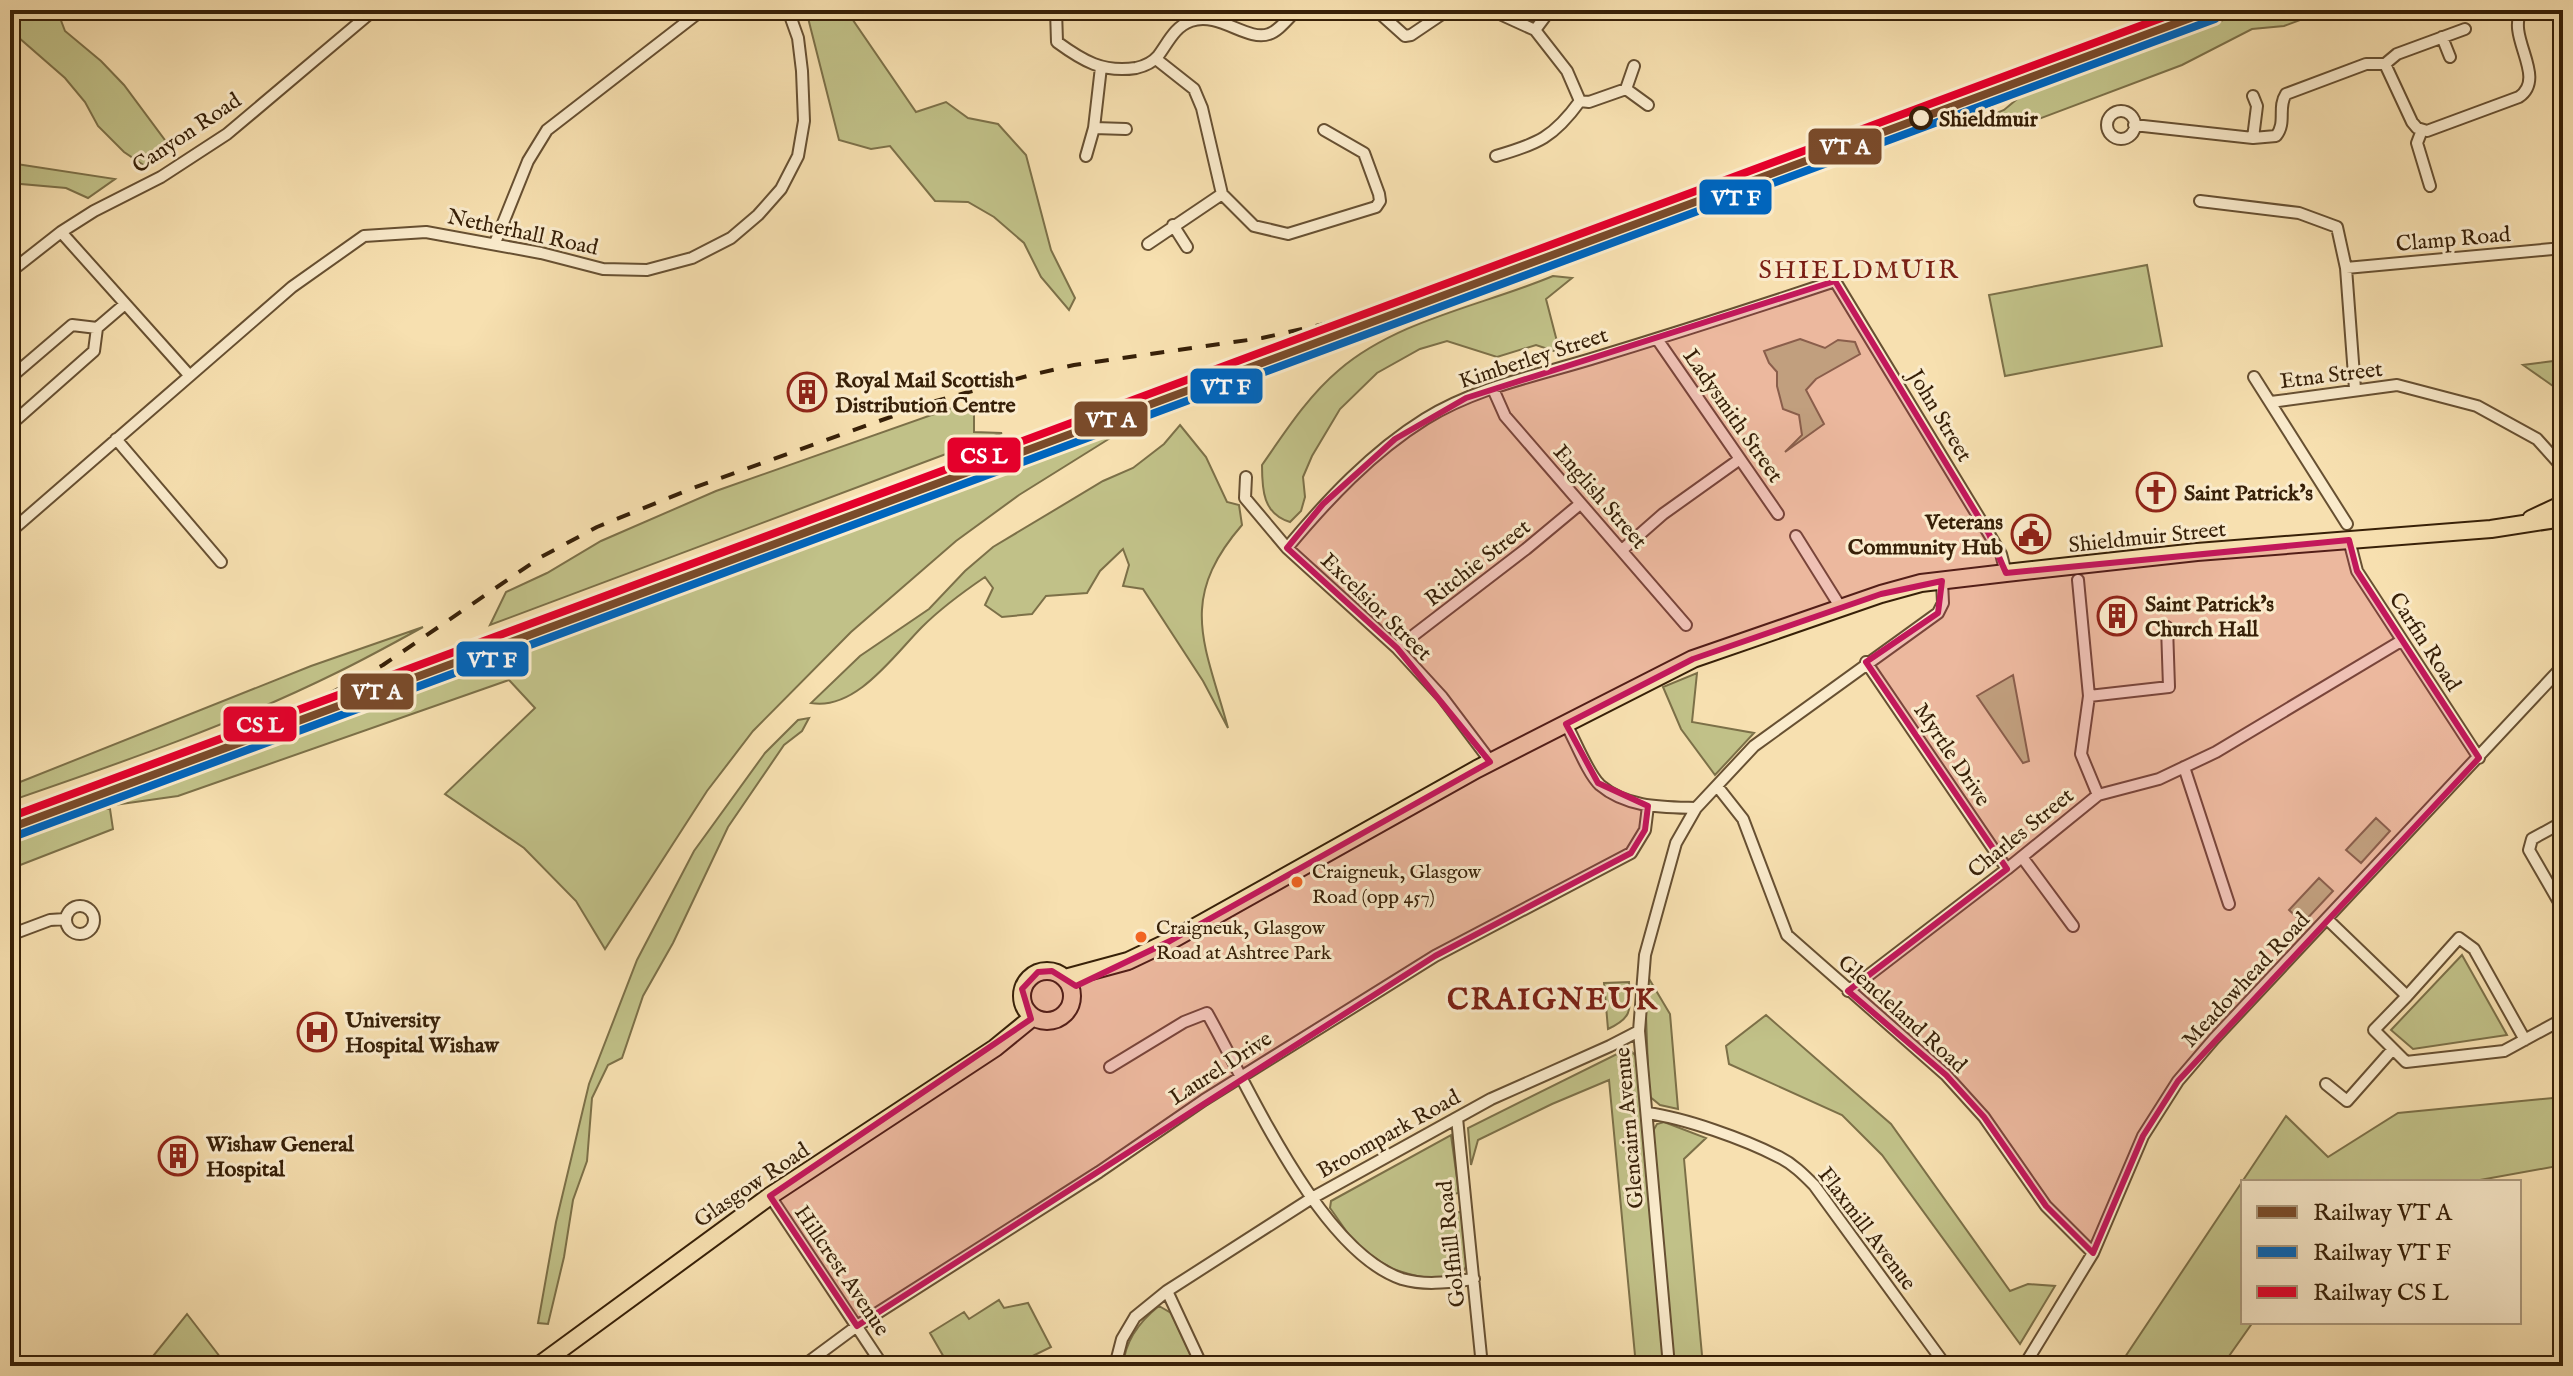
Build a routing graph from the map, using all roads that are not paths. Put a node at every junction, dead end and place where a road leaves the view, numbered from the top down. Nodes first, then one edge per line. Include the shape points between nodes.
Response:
1 (374, 10) edge
2 (702, 10) edge
3 (788, 10) edge
4 (1056, 10) edge
5 (1297, 10) edge
6 (1376, 10) edge
7 (1448, 10) edge
8 (1491, 10) edge
9 (1550, 10) edge
10 (2522, 10) edge
11 (2465, 29) dead end
12 (1535, 30) junction
13 (2442, 37) junction
14 (2450, 57) dead end
15 (1156, 59) junction
16 (2385, 64) junction
17 (1634, 66) dead end
18 (1101, 67) junction
19 (1626, 89) junction
20 (2253, 96) dead end
21 (1584, 101) junction
22 (1648, 105) dead end
23 (2134, 125) dead end
24 (1094, 128) junction
25 (1126, 129) dead end
26 (1324, 130) dead end
27 (2422, 130) junction
28 (2253, 138) junction
29 (1086, 156) dead end
30 (1496, 156) dead end
31 (2430, 186) dead end
32 (1222, 194) junction
33 (2200, 201) dead end
34 (1173, 225) junction
35 (61, 232) junction
36 (495, 243) junction
37 (1148, 244) dead end
38 (1187, 247) dead end
39 (2563, 248) edge
40 (2346, 268) junction
41 (10, 272) edge
42 (1835, 281) joint
43 (125, 304) junction
44 (97, 328) junction
45 (1657, 339) junction
46 (189, 375) junction
47 (2254, 377) dead end
48 (10, 378) edge
49 (1493, 389) junction
50 (2355, 389) junction
51 (2271, 402) junction
52 (10, 421) edge
53 (116, 439) junction
54 (1740, 459) junction
55 (2563, 468) edge
56 (1246, 477) dead end
57 (1580, 504) junction
58 (2563, 504) edge
59 (1778, 514) dead end
60 (2558, 520) edge
61 (2519, 524) junction
62 (10, 532) edge
63 (2348, 532) junction
64 (1796, 536) dead end
65 (1287, 548) junction
66 (1622, 550) junction
67 (221, 562) dead end
68 (2006, 573) junction
69 (2078, 580) dead end
70 (1942, 581) junction
71 (1841, 608) junction
72 (1686, 625) dead end
73 (2167, 627) dead end
74 (2401, 641) junction
75 (1397, 648) junction
76 (1866, 662) junction
77 (2563, 666) edge
78 (2089, 696) junction
79 (1566, 724) junction
80 (2479, 758) junction
81 (1491, 762) junction
82 (2184, 767) junction
83 (1717, 786) junction
84 (2098, 795) junction
85 (1648, 806) junction
86 (1696, 808) junction
87 (2563, 822) edge
88 (2022, 857) junction
89 (2007, 869) junction
90 (2229, 904) dead end
91 (2563, 909) edge
92 (65, 919) dead end
93 (2327, 919) junction
94 (2073, 926) dead end
95 (10, 935) edge
96 (1068, 983) junction
97 (1848, 991) junction
98 (2407, 996) junction
99 (1028, 1011) junction
100 (2563, 1019) edge
101 (1639, 1031) junction
102 (2525, 1040) junction
103 (2393, 1049) junction
104 (1110, 1067) dead end
105 (1241, 1079) junction
106 (2326, 1084) dead end
107 (1647, 1113) junction
108 (1457, 1118) junction
109 (770, 1196) junction
110 (1312, 1198) junction
111 (2093, 1253) junction
112 (1474, 1279) junction
113 (1167, 1291) junction
114 (857, 1326) junction
115 (538, 1366) edge
116 (803, 1366) edge
117 (883, 1366) edge
118 (1115, 1366) edge
119 (1202, 1366) edge
120 (1482, 1366) edge
121 (1669, 1366) edge
122 (1946, 1366) edge
123 (2024, 1366) edge

1 - 35 street, Canyon Road via 227,134
2 - 36 street via 547,130 528,161
3 - 36 street, Netherhall Road via 802,71 804,121 798,156 781,189 731,238 692,258 647,270 603,269
4 - 18 street via 1057,42
5 - 15 street via 1271,34 1259,36 1211,19 1192,20 1176,30
6 - 7 street via 1405,36
8 - 12 street
9 - 12 street
10 - 27 street via 2517,22 2530,81 2527,91
11 - 13 street
12 - 21 street
13 - 14 street
13 - 16 street
15 - 18 street via 1116,71
15 - 32 street via 1194,89
16 - 27 street via 2412,122
16 - 28 street via 2366,64 2286,94 2281,130 2276,136
17 - 19 street
18 - 24 street
19 - 21 street
19 - 22 street
20 - 28 street
21 - 30 street via 1555,132
23 - 28 street
24 - 25 street
24 - 29 street
26 - 32 street via 1364,153 1379,194 1376,207 1288,234 1254,226
27 - 31 street via 2417,143
32 - 34 street
33 - 40 street via 2299,213 2337,227
34 - 37 street
34 - 38 street
35 - 41 street, Canyon Road
35 - 43 street
36 - 46 street, Netherhall Road via 426,232 364,236 292,287
39 - 40 street, Clamp Road
40 - 50 street
42 - 45 street, Kimberley Street
42 - 68 street, John Street via 2001,554
43 - 44 street
43 - 46 street
44 - 48 street via 72,325
44 - 52 street via 94,351
45 - 49 street, Kimberley Street
45 - 54 street, Ladysmith Street
46 - 53 street, Netherhall Road
47 - 51 street, Carfin Road
49 - 57 street, English Street via 1505,416
49 - 65 street, Kimberley Street via 1466,398 1395,439 1323,504
50 - 51 street, Etna Street
50 - 55 street, Etna Street via 2397,385 2477,406 2537,439
51 - 63 street, Carfin Road
53 - 62 street, Netherhall Road
53 - 67 street
54 - 59 street, Ladysmith Street
54 - 66 street
56 - 65 street, Excelsior Street via 1245,498
57 - 66 street, English Street
57 - 75 street, Ritchie Street
58 - 61 main road, Shieldmuir Street
60 - 61 main road, Shieldmuir Street
61 - 63 main road, Shieldmuir Street
63 - 68 main road, Shieldmuir Street
63 - 74 street, Carfin Road via 2357,571
64 - 71 street
65 - 75 street, Excelsior Street
66 - 72 street, English Street
68 - 70 main road, Shieldmuir Street
69 - 78 street
70 - 71 main road, Shieldmuir Street
70 - 76 street, Glencairn Avenue via 1938,613
71 - 79 main road, Shieldmuir Street via 1693,659
73 - 78 street via 2169,687
74 - 80 street, Carfin Road
74 - 82 street, Charles Street
75 - 81 street, Excelsior Street
76 - 83 street, Glencairn Avenue via 1754,746
76 - 89 street, Myrtle Drive
77 - 80 street, Meadowhead Road
78 - 84 street via 2081,754
79 - 81 main road, Shieldmuir Street
79 - 85 street via 1598,783
80 - 93 street, Meadowhead Road
81 - 96 main road, Shieldmuir Street via 1170,941
82 - 84 street, Charles Street
82 - 90 street
83 - 86 street, Glencairn Avenue
83 - 97 street, Glencleland Road via 1743,819 1787,935
84 - 88 street, Charles Street
85 - 86 street
85 - 105 street, Laurel Drive via 1645,830 1631,853 1435,956
86 - 101 street, Glencairn Avenue via 1676,843 1645,955
87 - 91 street via 2532,839 2529,850
88 - 89 street, Charles Street
88 - 94 street
89 - 97 street, Charles Street
92 - 95 street
93 - 98 street
93 - 111 street, Meadowhead Road via 2178,1081 2143,1136
96 - 99 main road via 1071,1004 1062,1016 1048,1021
96 - 99 main road via 1052,971 1032,976 1022,989
97 - 111 street, Glencleland Road via 1946,1075 1984,1117 2046,1206
98 - 102 street via 2459,938 2474,949
98 - 103 street via 2374,1030
99 - 109 main road, Glasgow Road via 995,1048
100 - 102 street
101 - 107 street, Glencairn Avenue
101 - 108 street, Broompark Road
102 - 103 street via 2504,1051 2406,1062
103 - 106 street via 2347,1101
104 - 105 street via 1207,1013
105 - 110 street
105 - 114 street, Laurel Drive
107 - 121 street, Glencairn Avenue
107 - 122 street, Flaxmill Avenue via 1675,1117 1780,1157 1799,1170
108 - 110 street, Broompark Road
108 - 112 street, Golfhill Road
109 - 114 street, Hillcrest Avenue
109 - 115 main road, Glasgow Road
110 - 112 street via 1339,1234 1382,1270 1440,1284
110 - 113 street, Broompark Road
111 - 123 street, Meadowhead Road
112 - 120 street, Golfhill Road
113 - 118 street, Broompark Road via 1135,1317
113 - 119 street
114 - 116 street, Laurel Drive
114 - 117 street, Hillcrest Avenue

